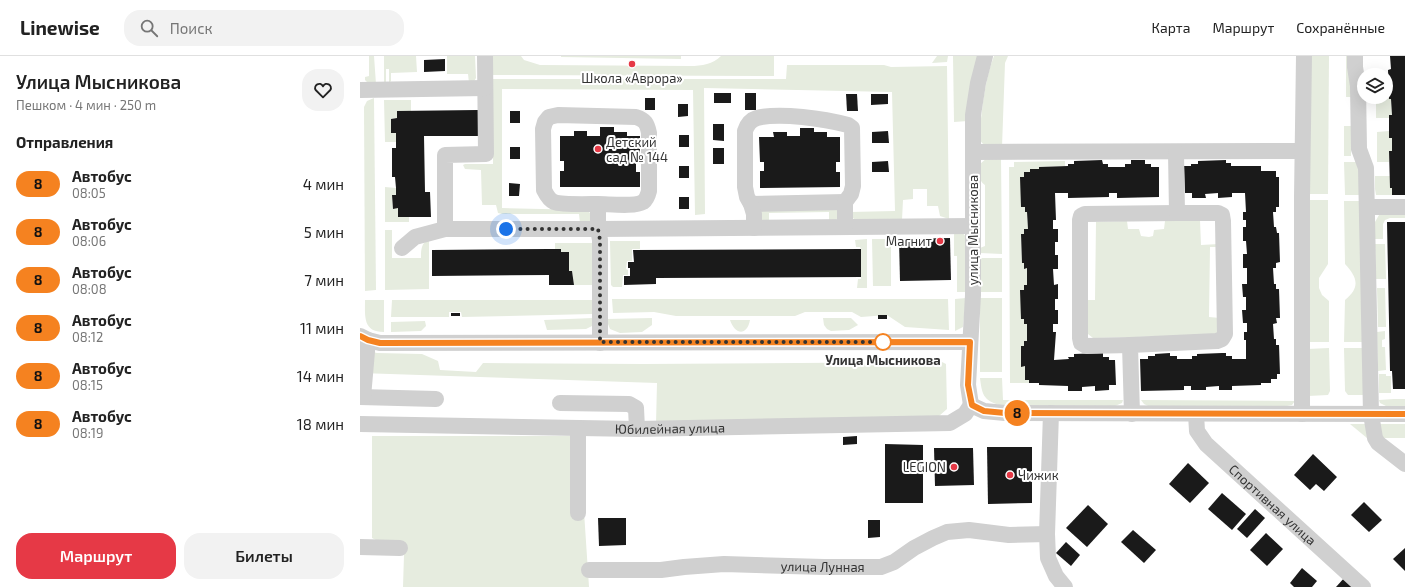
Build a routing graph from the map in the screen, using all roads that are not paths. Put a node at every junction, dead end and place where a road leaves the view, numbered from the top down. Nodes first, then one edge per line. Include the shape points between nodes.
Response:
1 (485, 56) edge
2 (986, 56) edge
3 (1304, 56) edge
4 (1355, 56) edge
5 (485, 88) junction
6 (360, 90) edge
7 (1302, 151) junction
8 (974, 152) junction
9 (1176, 152) junction
10 (845, 202) junction
11 (598, 204) junction
12 (751, 204) junction
13 (1367, 207) junction
14 (1405, 207) edge
15 (1177, 213) junction
16 (973, 226) junction
17 (845, 227) junction
18 (754, 228) junction
19 (445, 229) junction
20 (598, 229) junction
21 (402, 248) dead end
22 (364, 338) edge
23 (600, 342) junction
24 (970, 342) junction
25 (1130, 346) junction
26 (362, 397) edge
27 (436, 399) dead end
28 (560, 403) dead end
29 (972, 405) junction
30 (1051, 413) junction
31 (1132, 414) junction
32 (1196, 414) junction
33 (1302, 414) junction
34 (1370, 414) junction
35 (1405, 414) edge
36 (360, 424) edge
37 (578, 429) junction
38 (637, 429) junction
39 (1387, 450) junction
40 (1405, 450) edge
41 (1405, 464) edge
42 (578, 513) dead end
43 (1047, 534) junction
44 (360, 547) edge
45 (400, 548) dead end
46 (589, 570) dead end
47 (1065, 587) edge
48 (1362, 587) edge

1 - 5 street
2 - 8 street, улица Мысникова via 978,82 973,115
3 - 7 street
4 - 13 street via 1359,149 1366,168
5 - 6 street
5 - 19 street via 486,154 445,155
7 - 9 street
7 - 33 street
8 - 9 street
8 - 16 street, улица Мысникова
9 - 15 street
10 - 12 street
10 - 12 street via 853,186 852,128 817,118 773,116 756,119 748,124 745,131 745,187
10 - 17 street
11 - 11 street via 634,204 642,202 647,197 648,125 636,117 549,117 543,129 544,190 553,202
11 - 20 street
12 - 18 street
13 - 14 street
13 - 34 street
15 - 25 street via 1222,215 1225,334 1217,341
15 - 25 street via 1085,214 1080,220 1081,343 1086,346
16 - 17 street
16 - 24 street, улица Мысникова
17 - 18 street
18 - 20 street
19 - 20 street
19 - 21 street via 415,237
20 - 23 street
22 - 23 street via 380,343
22 - 26 street
23 - 24 street
24 - 29 street, улица Мысникова via 968,385
25 - 31 street
26 - 27 street
28 - 38 street via 629,404 636,408
29 - 30 street via 984,411
29 - 38 street, Юбилейная улица via 965,414 950,423
30 - 31 street
30 - 43 street
31 - 32 street
32 - 33 street
32 - 48 street, Спортивная улица via 1197,431 1206,444
33 - 34 street
34 - 35 street
34 - 39 street via 1375,438
36 - 37 street, Юбилейная улица
37 - 38 street, Юбилейная улица
37 - 42 street
39 - 40 street
39 - 41 street
43 - 46 street, улица Лунная via 1009,535 969,530 947,532 881,567 724,564 662,570
43 - 47 street via 1048,558 1056,576
44 - 45 street

